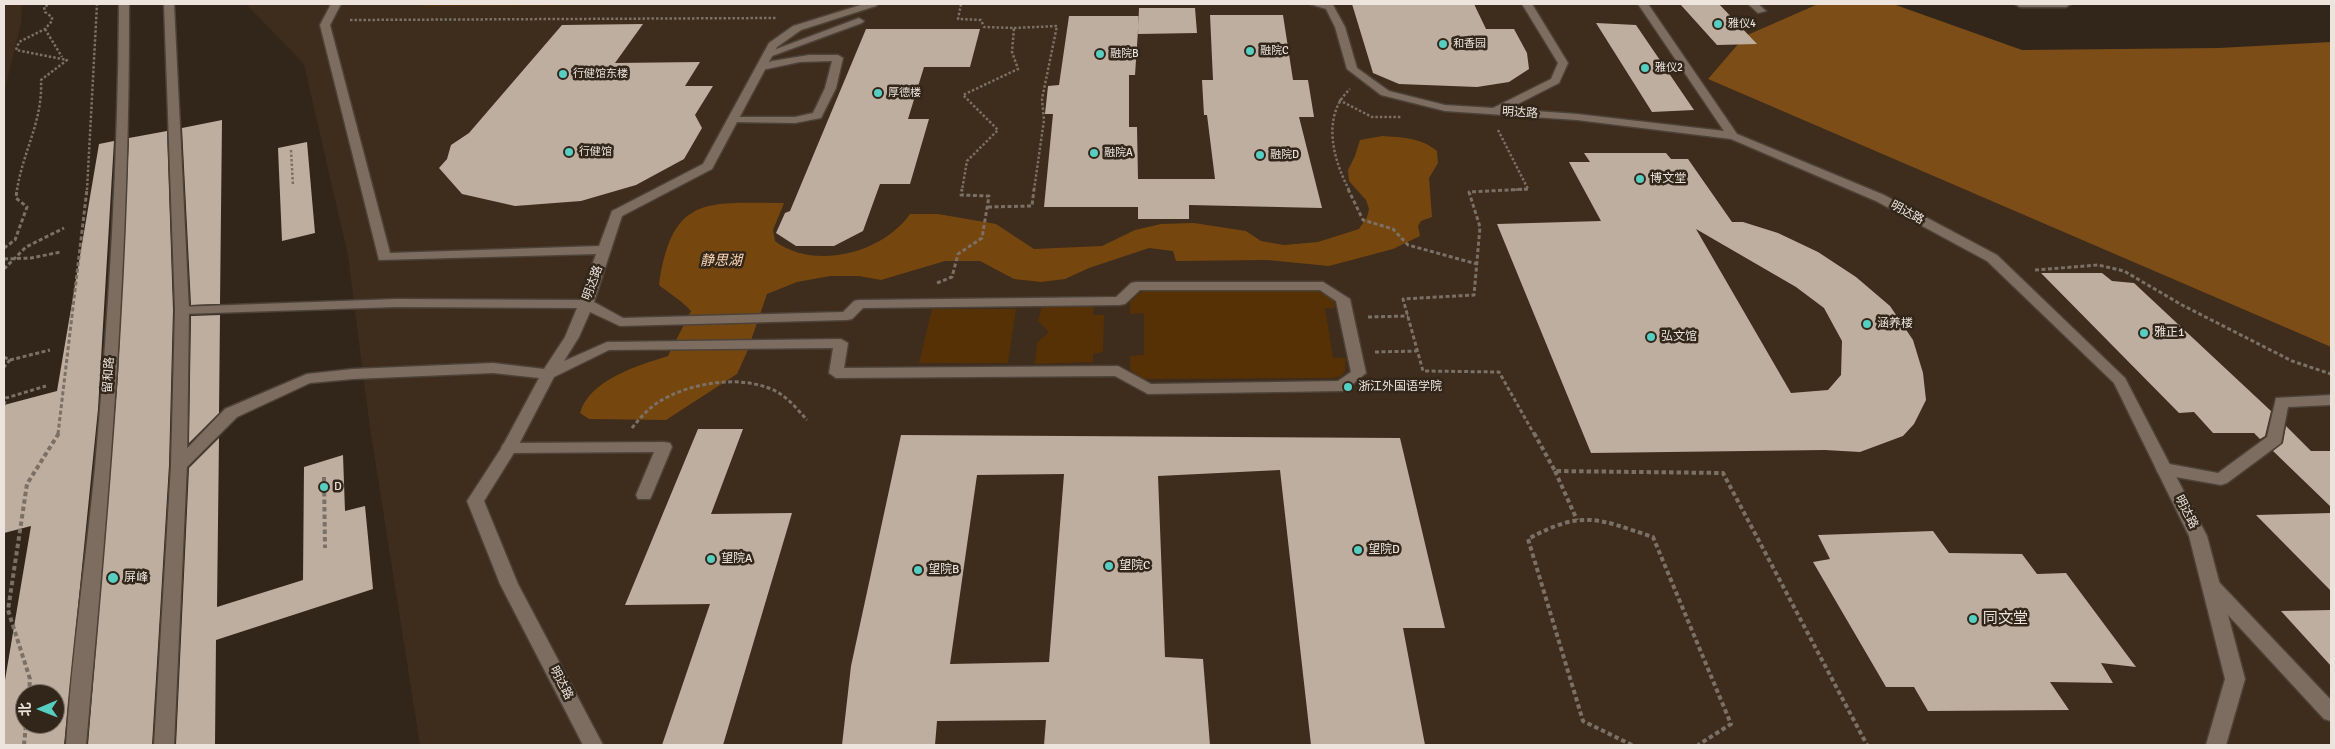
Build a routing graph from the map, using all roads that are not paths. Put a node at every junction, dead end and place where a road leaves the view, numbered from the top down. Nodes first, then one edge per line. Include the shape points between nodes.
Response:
1 (124, 4) edge
2 (169, 4) edge
3 (336, 4) edge
4 (873, 4) edge
5 (1315, 4) edge
6 (1527, 4) edge
7 (1643, 4) edge
8 (2020, 4) edge
9 (2066, 4) edge
10 (859, 22) dead end
11 (768, 54) junction
12 (762, 67) junction
13 (1492, 111) junction
14 (732, 120) junction
15 (1734, 136) junction
16 (605, 250) junction
17 (586, 304) junction
18 (182, 310) junction
19 (548, 374) junction
20 (2331, 400) edge
21 (509, 448) junction
22 (179, 465) junction
23 (2164, 469) junction
24 (644, 495) dead end
25 (2211, 585) junction
26 (2331, 714) edge
27 (76, 745) edge
28 (164, 745) edge
29 (593, 745) edge
30 (2216, 745) edge

1 - 27 street, 留和路 via 125,93 118,266 95,560
2 - 18 street
3 - 16 street, 明达路 via 325,25 384,257
4 - 11 street via 797,28 773,45
5 - 13 street, 明达路 via 1330,7 1340,27 1352,69 1385,93 1445,108
6 - 13 street via 1563,63 1555,82
7 - 15 street
8 - 9 street
10 - 11 street
11 - 12 street
12 - 14 street
12 - 14 street via 792,58 838,58 836,76 817,116 795,120
13 - 15 street, 明达路 via 1577,117
14 - 16 street via 708,166 616,214
15 - 23 street, 明达路 via 1880,198 1992,258 2120,381
16 - 17 street, 明达路
17 - 18 street via 396,303
17 - 19 street, 明达路 via 572,336
17 - 19 street via 620,322 847,316 859,304 1120,301 1136,286 1323,286 1343,299 1359,372 1342,386 1148,388 1118,371 836,372 841,342 607,346
18 - 22 street
19 - 21 street, 明达路
19 - 22 street via 492,368 307,379 230,413
20 - 23 street via 2282,402 2275,439 2222,479
21 - 24 street via 664,447
21 - 29 street, 明达路 via 475,501 509,584
22 - 28 street
23 - 25 street, 明达路 via 2198,536
25 - 26 street
25 - 30 street, 明达路 via 2235,679

